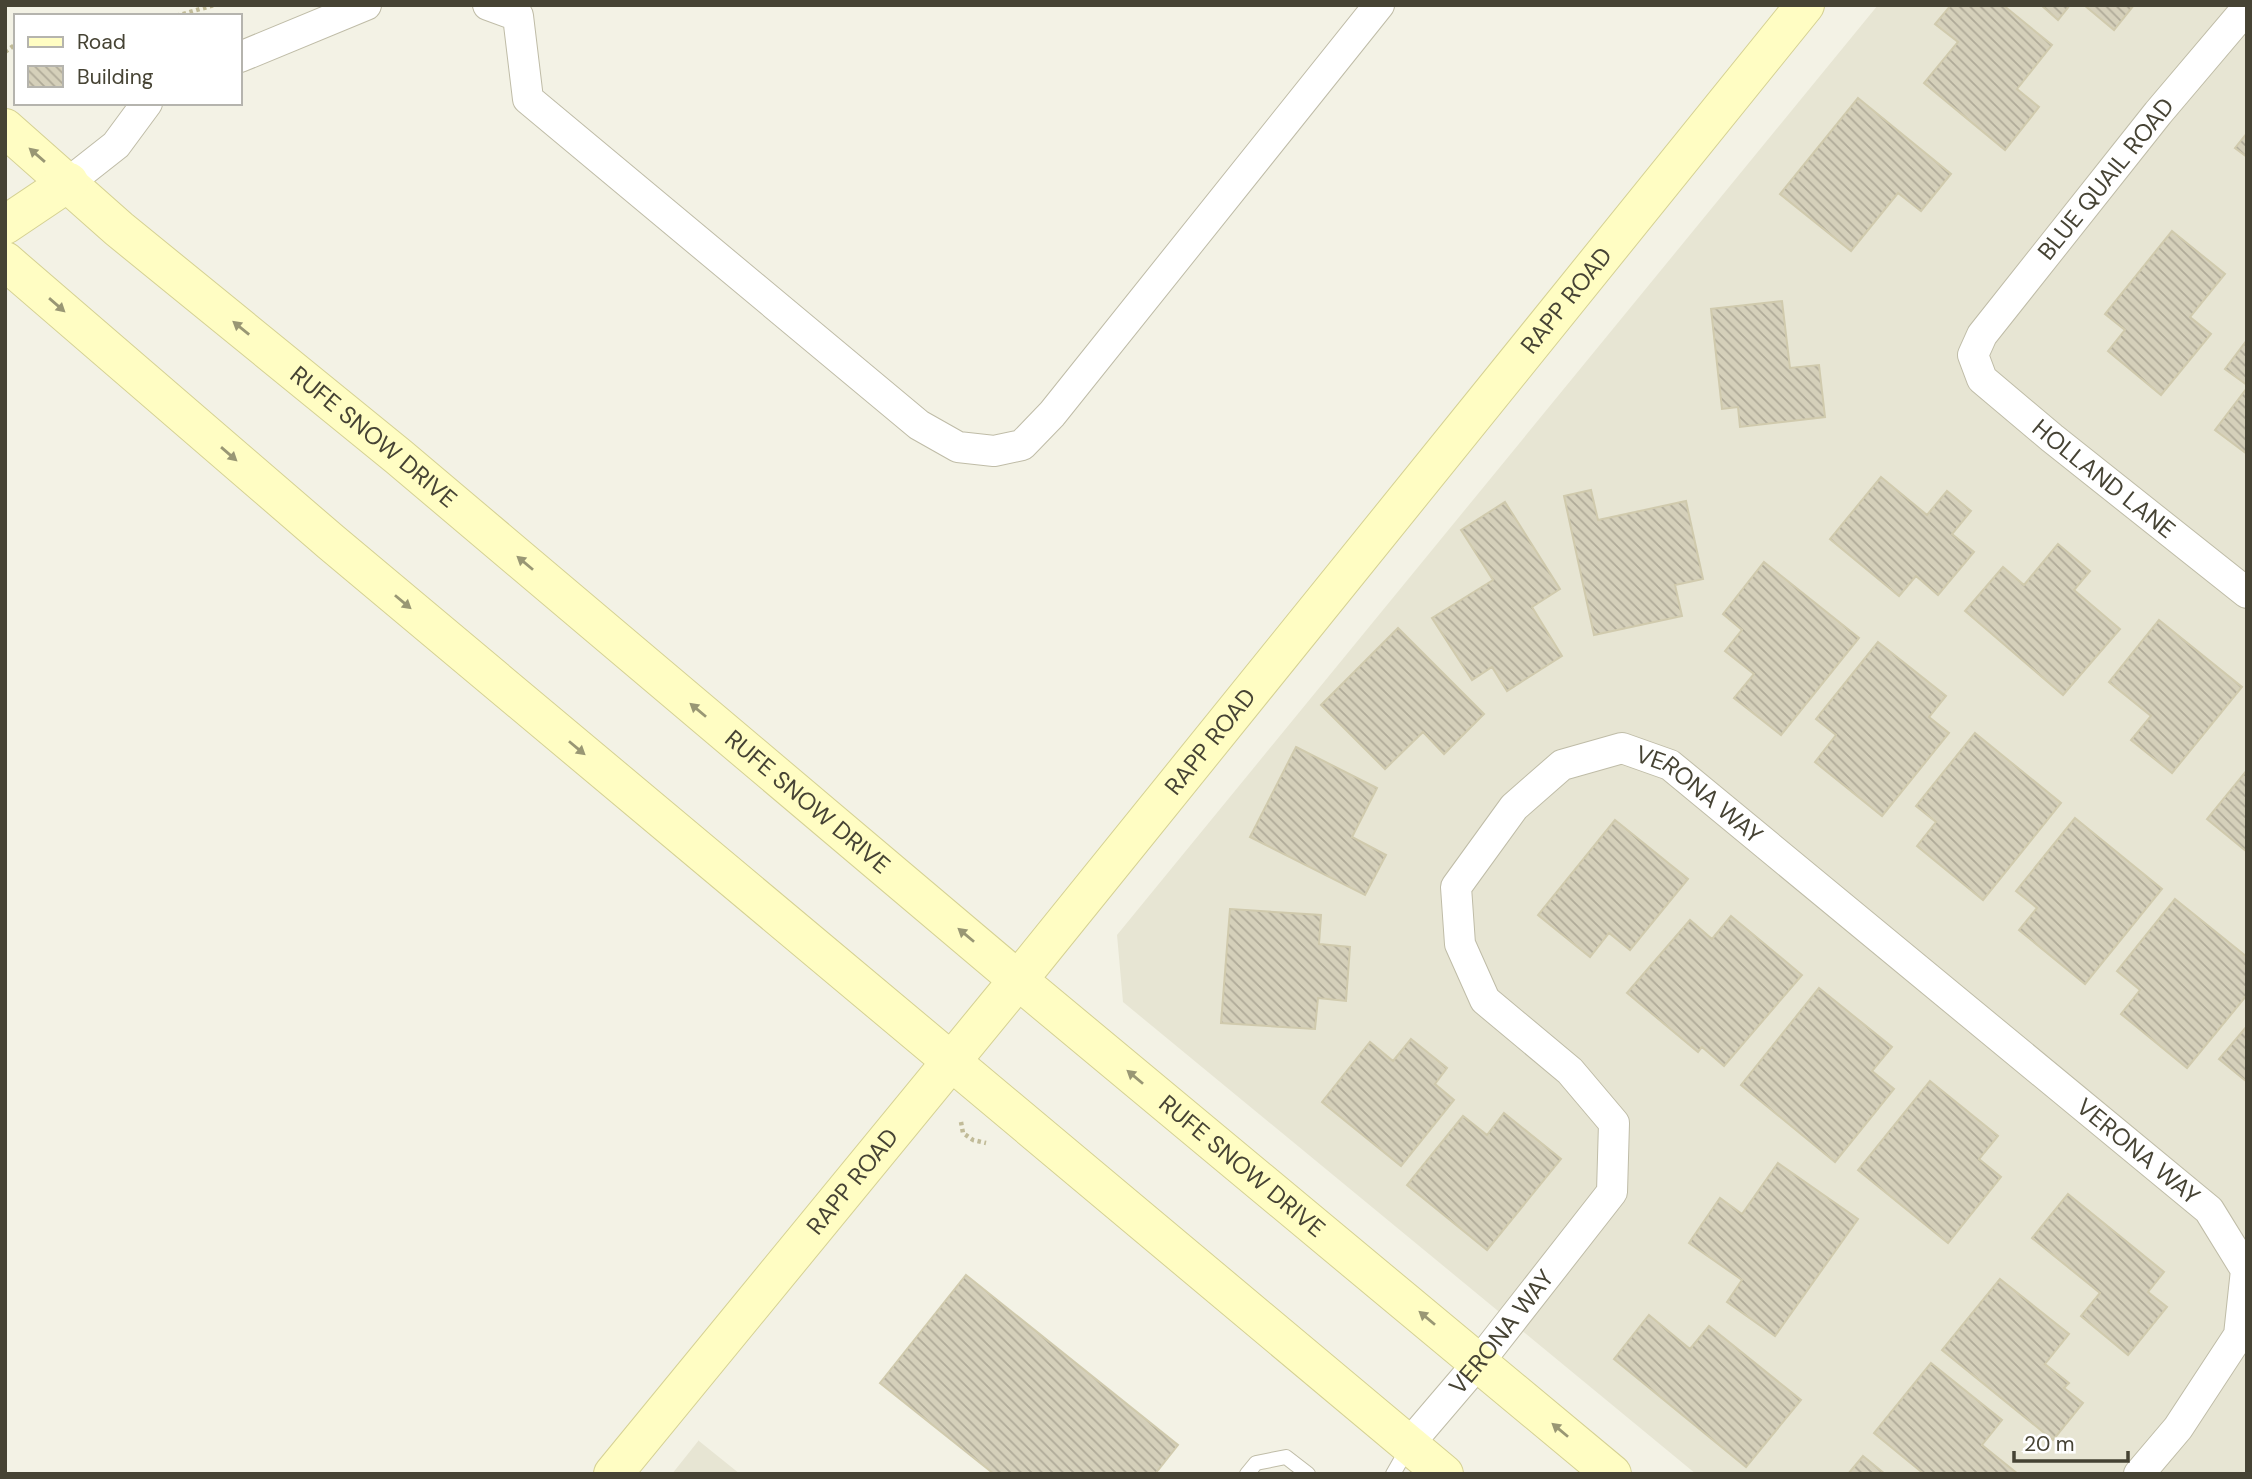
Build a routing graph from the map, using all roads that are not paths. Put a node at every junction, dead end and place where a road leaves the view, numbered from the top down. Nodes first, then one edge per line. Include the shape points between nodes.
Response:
1 (366, 5) edge
2 (488, 5) edge
3 (1379, 5) edge
4 (1805, 5) edge
5 (2247, 8) edge
6 (242, 56) edge
7 (146, 105) edge
8 (5, 128) edge
9 (69, 182) junction
10 (5, 225) edge
11 (5, 261) edge
12 (1973, 355) joint
13 (2247, 593) edge
14 (1018, 980) junction
15 (950, 1060) junction
16 (1479, 1362) junction
17 (1401, 1459) edge
18 (613, 1474) edge
19 (1247, 1474) edge
20 (1308, 1474) edge
21 (1444, 1474) edge
22 (1612, 1474) edge
23 (2139, 1474) edge

1 - 6 street
2 - 3 street via 518,16 528,99 919,425 958,447 994,451 1022,444 1052,414
4 - 14 main road, RAPP ROAD
5 - 12 street, BLUE QUAIL ROAD via 1982,335
7 - 9 street via 116,145
9 -> 8 main road, RUFE SNOW DRIVE
9 - 10 main road
14 -> 9 main road, RUFE SNOW DRIVE via 399,457 119,229
11 -> 15 main road via 331,542
12 - 13 street, HOLLAND LANE via 1982,379
14 - 15 main road, RAPP ROAD
16 -> 14 main road, RUFE SNOW DRIVE
15 - 17 main road
15 - 18 main road, RAPP ROAD
16 - 17 street, VERONA WAY
22 -> 16 main road, RUFE SNOW DRIVE
16 - 23 street, VERONA WAY via 1612,1192 1614,1123 1570,1071 1485,1000 1460,944 1455,887 1514,807 1562,765 1622,748 1670,765 2209,1210 2246,1270 2239,1335 2178,1428
17 - 21 main road
19 - 20 lane via 1256,1462 1286,1457

